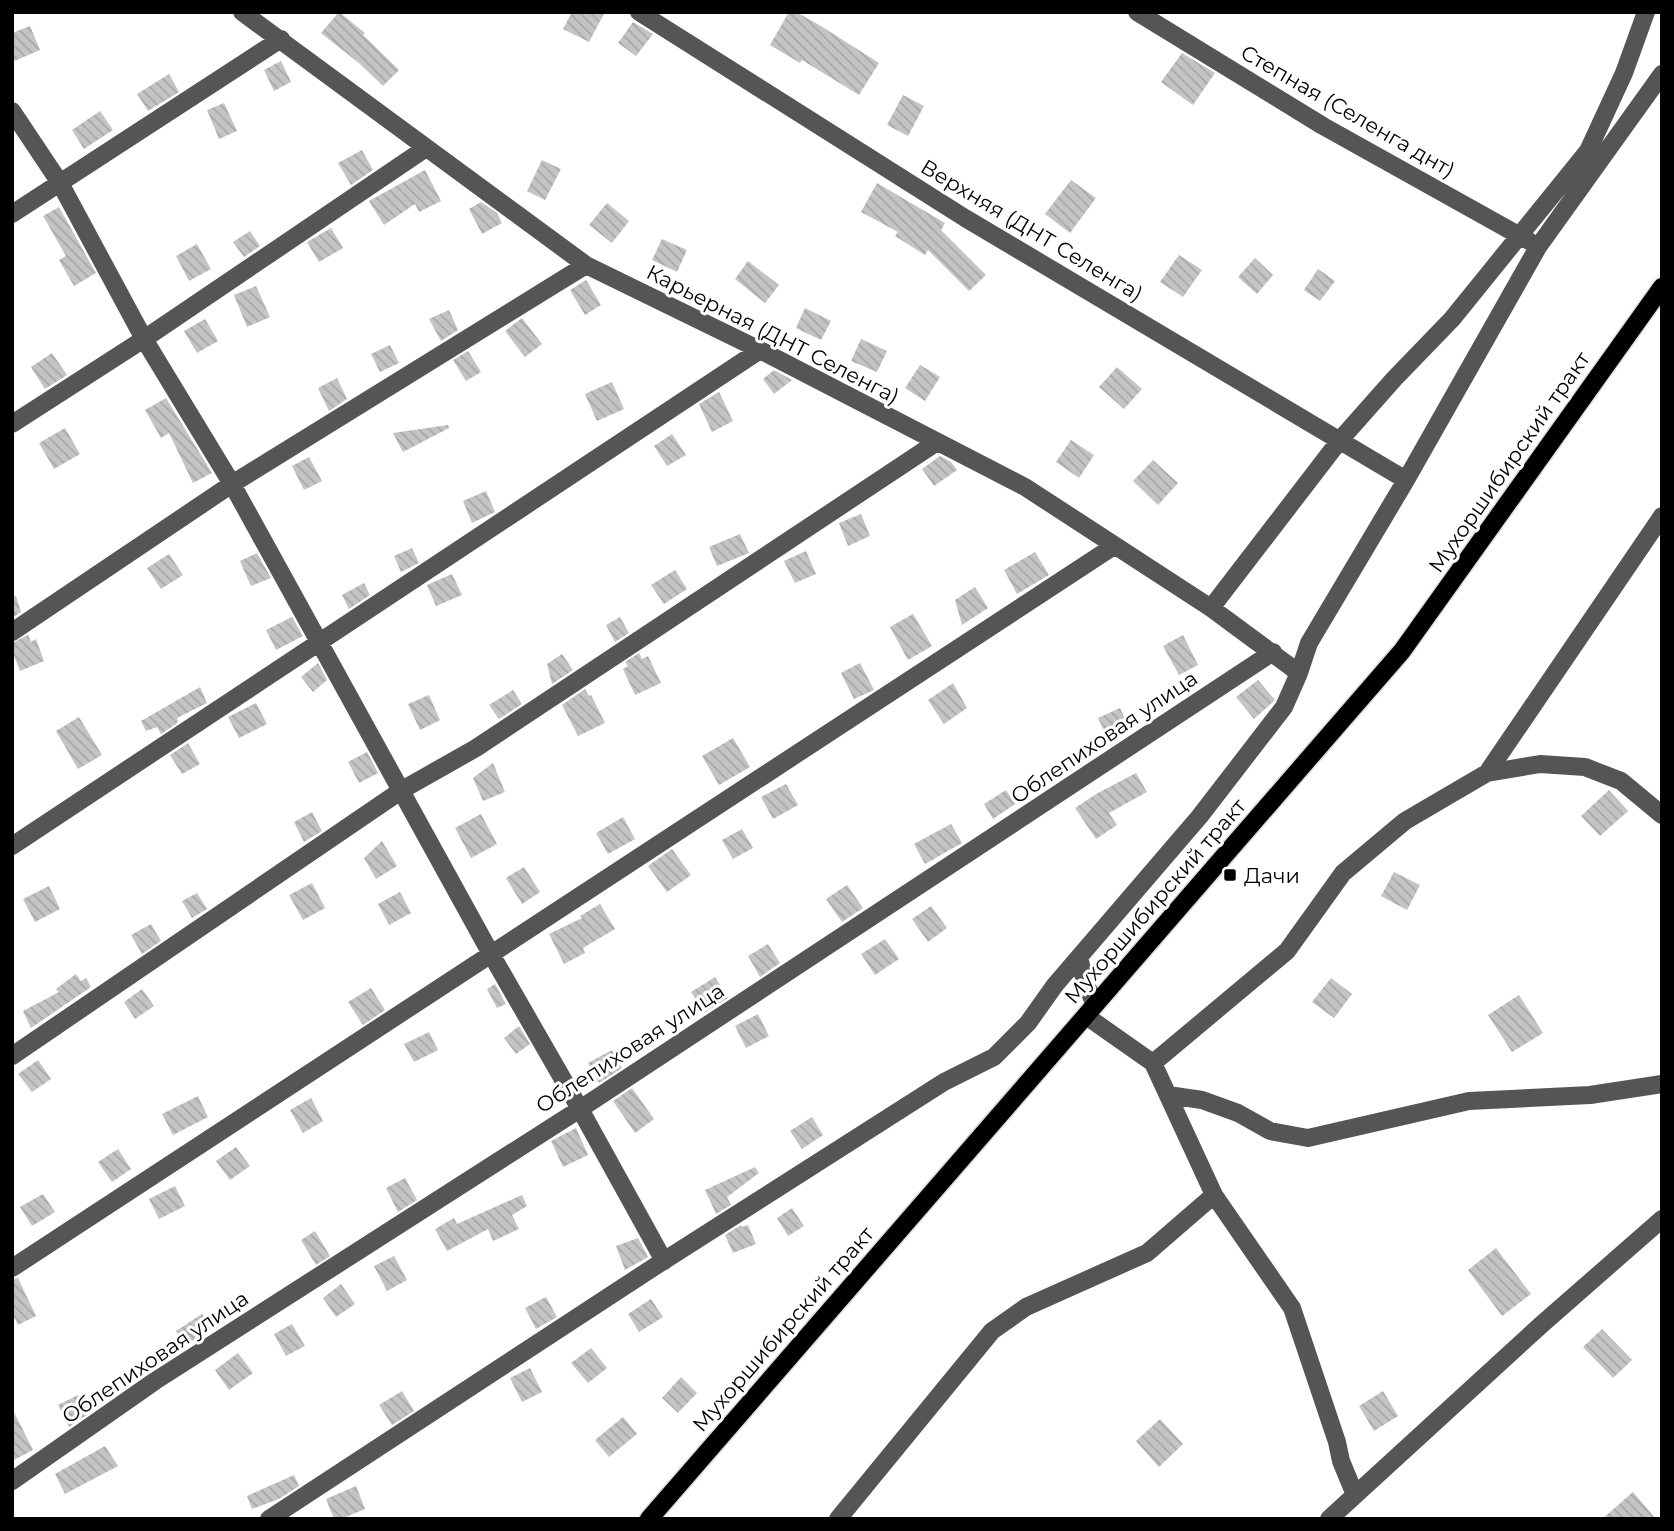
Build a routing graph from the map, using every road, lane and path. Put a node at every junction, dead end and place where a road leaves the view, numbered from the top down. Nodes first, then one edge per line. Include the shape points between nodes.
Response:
1 (242, 12) edge
2 (639, 12) edge
3 (1137, 12) edge
4 (1646, 12) edge
5 (281, 40) junction
6 (1662, 74) edge
7 (12, 111) edge
8 (426, 148) junction
9 (60, 183) junction
10 (12, 214) edge
11 (1521, 236) junction
12 (1538, 247) junction
13 (586, 265) junction
14 (1662, 287) edge
15 (144, 339) junction
16 (760, 351) junction
17 (12, 424) edge
18 (1340, 440) junction
19 (937, 442) junction
20 (1406, 480) junction
21 (232, 485) junction
22 (1662, 516) edge
23 (1114, 547) junction
24 (1211, 608) junction
25 (12, 632) edge
26 (320, 642) junction
27 (1273, 652) junction
28 (1299, 673) junction
29 (1487, 774) junction
30 (402, 790) junction
31 (1662, 815) edge
32 (12, 846) edge
33 (491, 954) junction
34 (1079, 957) junction
35 (1090, 1010) junction
36 (12, 1056) edge
37 (1153, 1063) junction
38 (1662, 1084) edge
39 (1168, 1095) junction
40 (580, 1109) junction
41 (1214, 1195) junction
42 (1662, 1219) edge
43 (664, 1261) junction
44 (12, 1268) edge
45 (12, 1481) edge
46 (1355, 1495) junction
47 (269, 1519) edge
48 (649, 1519) edge
49 (838, 1519) edge
50 (1329, 1519) edge

1 - 5 street, Карьерная (ДНТ Селенга)
2 - 18 street, Верхняя (ДНТ Селенга) via 965,218
3 - 11 street, Степная (Селенга днт) via 1323,126
4 - 11 street via 1588,151
5 - 8 street, Карьерная (ДНТ Селенга)
5 - 9 street
6 - 12 street
7 - 9 street
8 - 13 street, Карьерная (ДНТ Селенга)
8 - 15 street
9 - 10 street
9 - 15 street
11 - 12 street, Степная (Селенга днт)
11 - 18 street
12 - 20 street
13 - 16 street, Карьерная (ДНТ Селенга)
13 - 21 street
14 - 35 main road, Мухоршибирский тракт via 1402,651
15 - 17 street
15 - 21 street
16 - 19 street, Карьерная (ДНТ Селенга)
16 - 26 street
18 - 20 street, Верхняя (ДНТ Селенга)
18 - 24 street
19 - 23 street, Карьерная (ДНТ Селенга) via 1025,487
19 - 30 street via 476,748
20 - 28 street via 1309,643
21 - 25 street
21 - 26 street
22 - 29 street
23 - 24 street, Карьерная (ДНТ Селенга)
23 - 33 street
24 - 27 street, Карьерная (ДНТ Селенга)
26 - 30 street
26 - 32 street
27 - 28 street, Карьерная (ДНТ Селенга)
27 - 40 street, Облепиховая улица
28 - 34 street via 1284,707 1252,750
29 - 31 street via 1540,764 1585,767 1621,781
29 - 37 street via 1405,821 1343,873 1287,951
30 - 33 street
30 - 36 street
33 - 40 street
33 - 44 street
34 - 35 street
34 - 43 street via 1028,1023 994,1057 944,1082
35 - 37 street
35 - 48 main road, Мухоршибирский тракт
37 - 39 street
38 - 39 street via 1590,1095 1469,1101 1308,1138 1270,1130 1238,1112 1202,1100
39 - 41 street
40 - 43 street
40 - 45 street, Облепиховая улица via 167,1374
41 - 46 street via 1292,1308
41 - 49 street via 1147,1253 1026,1307 992,1331
42 - 46 street
43 - 47 street
46 - 50 street

